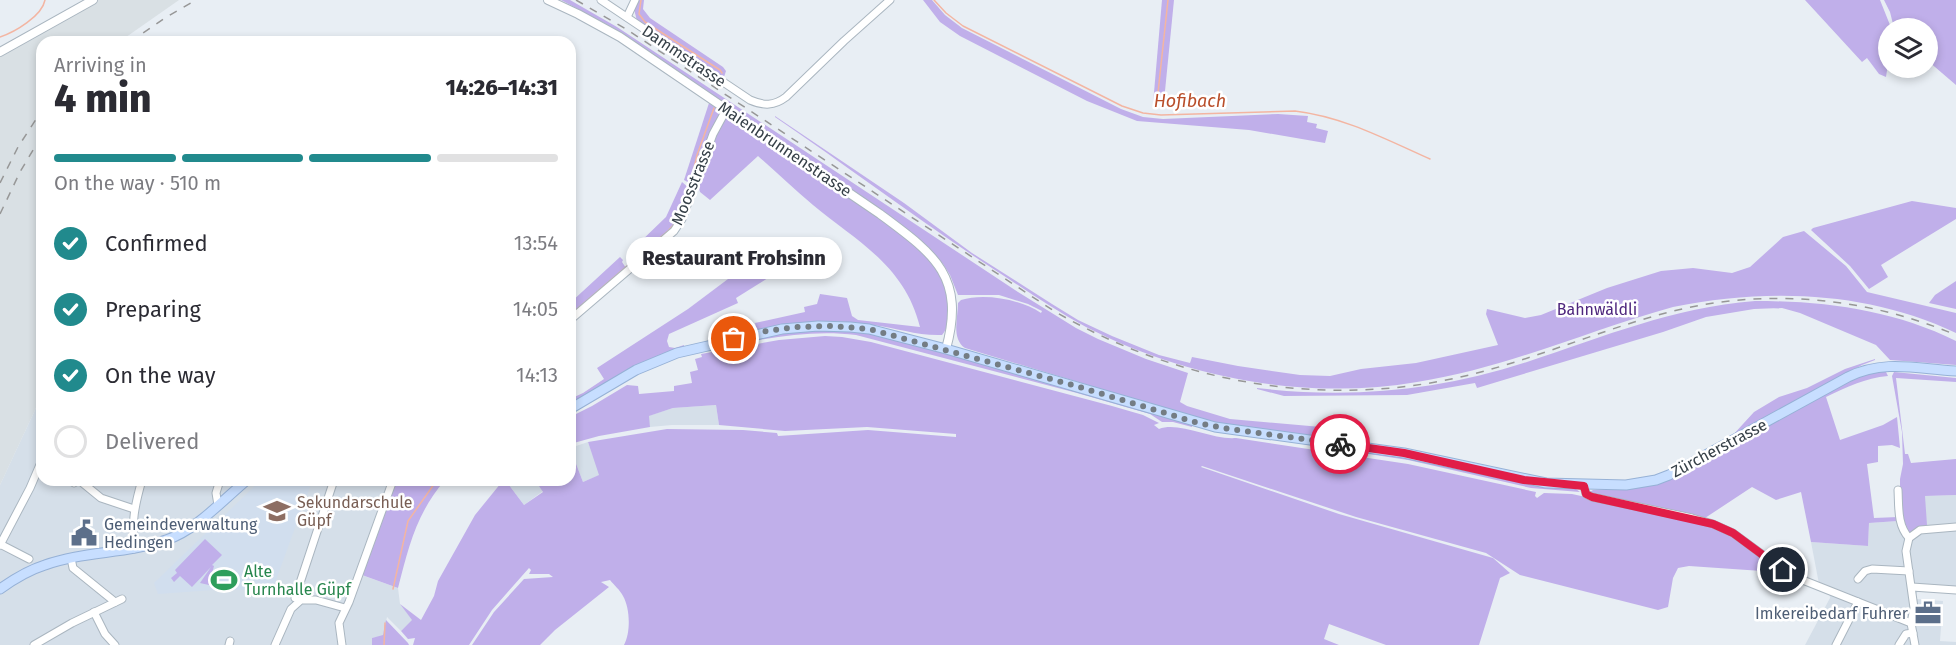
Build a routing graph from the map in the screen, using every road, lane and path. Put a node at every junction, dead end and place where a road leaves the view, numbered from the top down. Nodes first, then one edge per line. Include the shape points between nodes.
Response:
1 (93, 0) edge
2 (548, 0) edge
3 (601, 0) edge
4 (635, 0) edge
5 (890, 0) edge
6 (627, 17) junction
7 (0, 52) edge
8 (726, 110) junction
9 (576, 315) edge
10 (946, 349) junction
11 (1956, 371) edge
12 (576, 405) edge
13 (36, 474) edge
14 (86, 486) edge
15 (140, 486) edge
16 (218, 486) edge
17 (240, 486) edge
18 (332, 486) edge
19 (391, 486) edge
20 (1584, 486) junction
21 (1898, 490) dead end
22 (218, 505) junction
23 (134, 509) junction
24 (1956, 527) edge
25 (1909, 538) junction
26 (0, 544) edge
27 (134, 549) junction
28 (71, 558) junction
29 (29, 559) dead end
30 (1910, 571) junction
31 (1858, 579) dead end
32 (1912, 587) junction
33 (0, 589) edge
34 (1956, 590) edge
35 (295, 598) dead end
36 (1858, 602) junction
37 (345, 608) junction
38 (94, 612) junction
39 (1911, 623) junction
40 (1913, 633) junction
41 (34, 645) edge
42 (115, 645) edge
43 (275, 645) edge
44 (342, 645) edge
45 (1836, 645) edge
46 (1899, 645) edge
47 (1915, 645) edge

1 - 7 street
2 - 8 street, Maienbrunnenstrasse via 612,33
3 - 6 street, Dammstrasse
4 - 6 street
5 - 6 street, Dammstrasse via 786,97 771,105 750,100
8 - 9 street, Moosstrasse via 674,231
8 - 10 street, Maienbrunnenstrasse via 880,214 932,258 946,278 952,299
10 - 12 main road, Zürcherstrasse via 869,329 818,326 774,330 666,357
10 - 20 main road, Zürcherstrasse via 1215,427 1404,453 1524,480
11 - 20 main road, Zürcherstrasse via 1868,368 1669,475 1626,485
13 - 26 street
14 - 23 street via 101,498
15 - 23 street
16 - 22 street
17 - 22 main road
18 - 35 street
19 - 37 street
20 - 36 street via 1586,494 1592,497 1713,524 1733,533 1790,575
21 - 25 street via 1900,524
22 - 27 main road via 175,537
23 - 27 street
24 - 25 street via 1920,530
25 - 30 street via 1906,551
26 - 29 street
27 - 28 main road
28 - 33 main road via 32,570
28 - 38 street via 73,568 118,599
30 - 31 street via 1872,568
30 - 32 street
32 - 34 street
32 - 39 street
36 - 39 street
36 - 45 street
37 - 43 street via 301,600 291,609
37 - 44 street via 339,623
38 - 41 street
38 - 42 street
39 - 40 street
40 - 46 street via 1906,634
40 - 47 street

